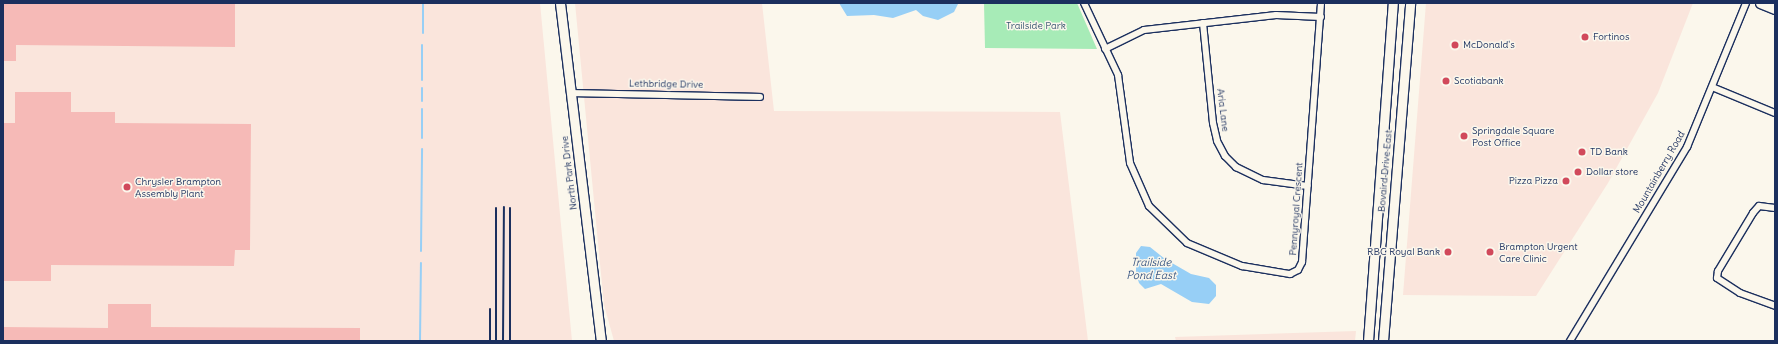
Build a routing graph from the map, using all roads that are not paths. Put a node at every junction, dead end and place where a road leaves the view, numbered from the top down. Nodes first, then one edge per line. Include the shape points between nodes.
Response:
1 (560, 3) edge
2 (1084, 3) edge
3 (1321, 3) edge
4 (1393, 3) edge
5 (1410, 3) edge
6 (1746, 3) edge
7 (1760, 3) edge
8 (1775, 9) edge
9 (1321, 17) junction
10 (1203, 23) junction
11 (1105, 48) junction
12 (1712, 87) junction
13 (572, 93) junction
14 (760, 97) dead end
15 (1775, 113) edge
16 (1308, 186) junction
17 (1775, 208) edge
18 (1371, 273) junction
19 (1387, 283) junction
20 (1775, 306) edge
21 (601, 341) edge
22 (1368, 341) edge
23 (1383, 341) edge
24 (1570, 341) edge

1 - 13 main road, North Park Drive
2 - 11 street, Pennyroyal Crescent
3 - 9 street, Pennyroyal Crescent
4 - 18 main road, Bovaird Drive East
5 - 19 main road, Bovaird Drive East
6 - 12 street, Mountainberry Road
7 - 8 main road
9 - 10 street via 1276,15
9 - 16 street, Pennyroyal Crescent
10 - 11 street via 1144,30
10 - 16 street, Aria Lane via 1214,124 1217,141 1225,156 1236,167 1263,180
11 - 16 street, Pennyroyal Crescent via 1118,75 1130,163 1137,183 1149,206 1187,243 1242,266 1290,274 1298,270 1302,262
12 - 15 street
12 - 24 street, Mountainberry Road via 1687,146
13 - 14 street, Lethbridge Drive
13 - 21 main road, North Park Drive
17 - 20 street via 1768,205 1756,210 1718,271 1717,278 1740,293
18 - 19 main road
18 - 22 main road, Bovaird Drive East
19 - 23 main road, Bovaird Drive East

